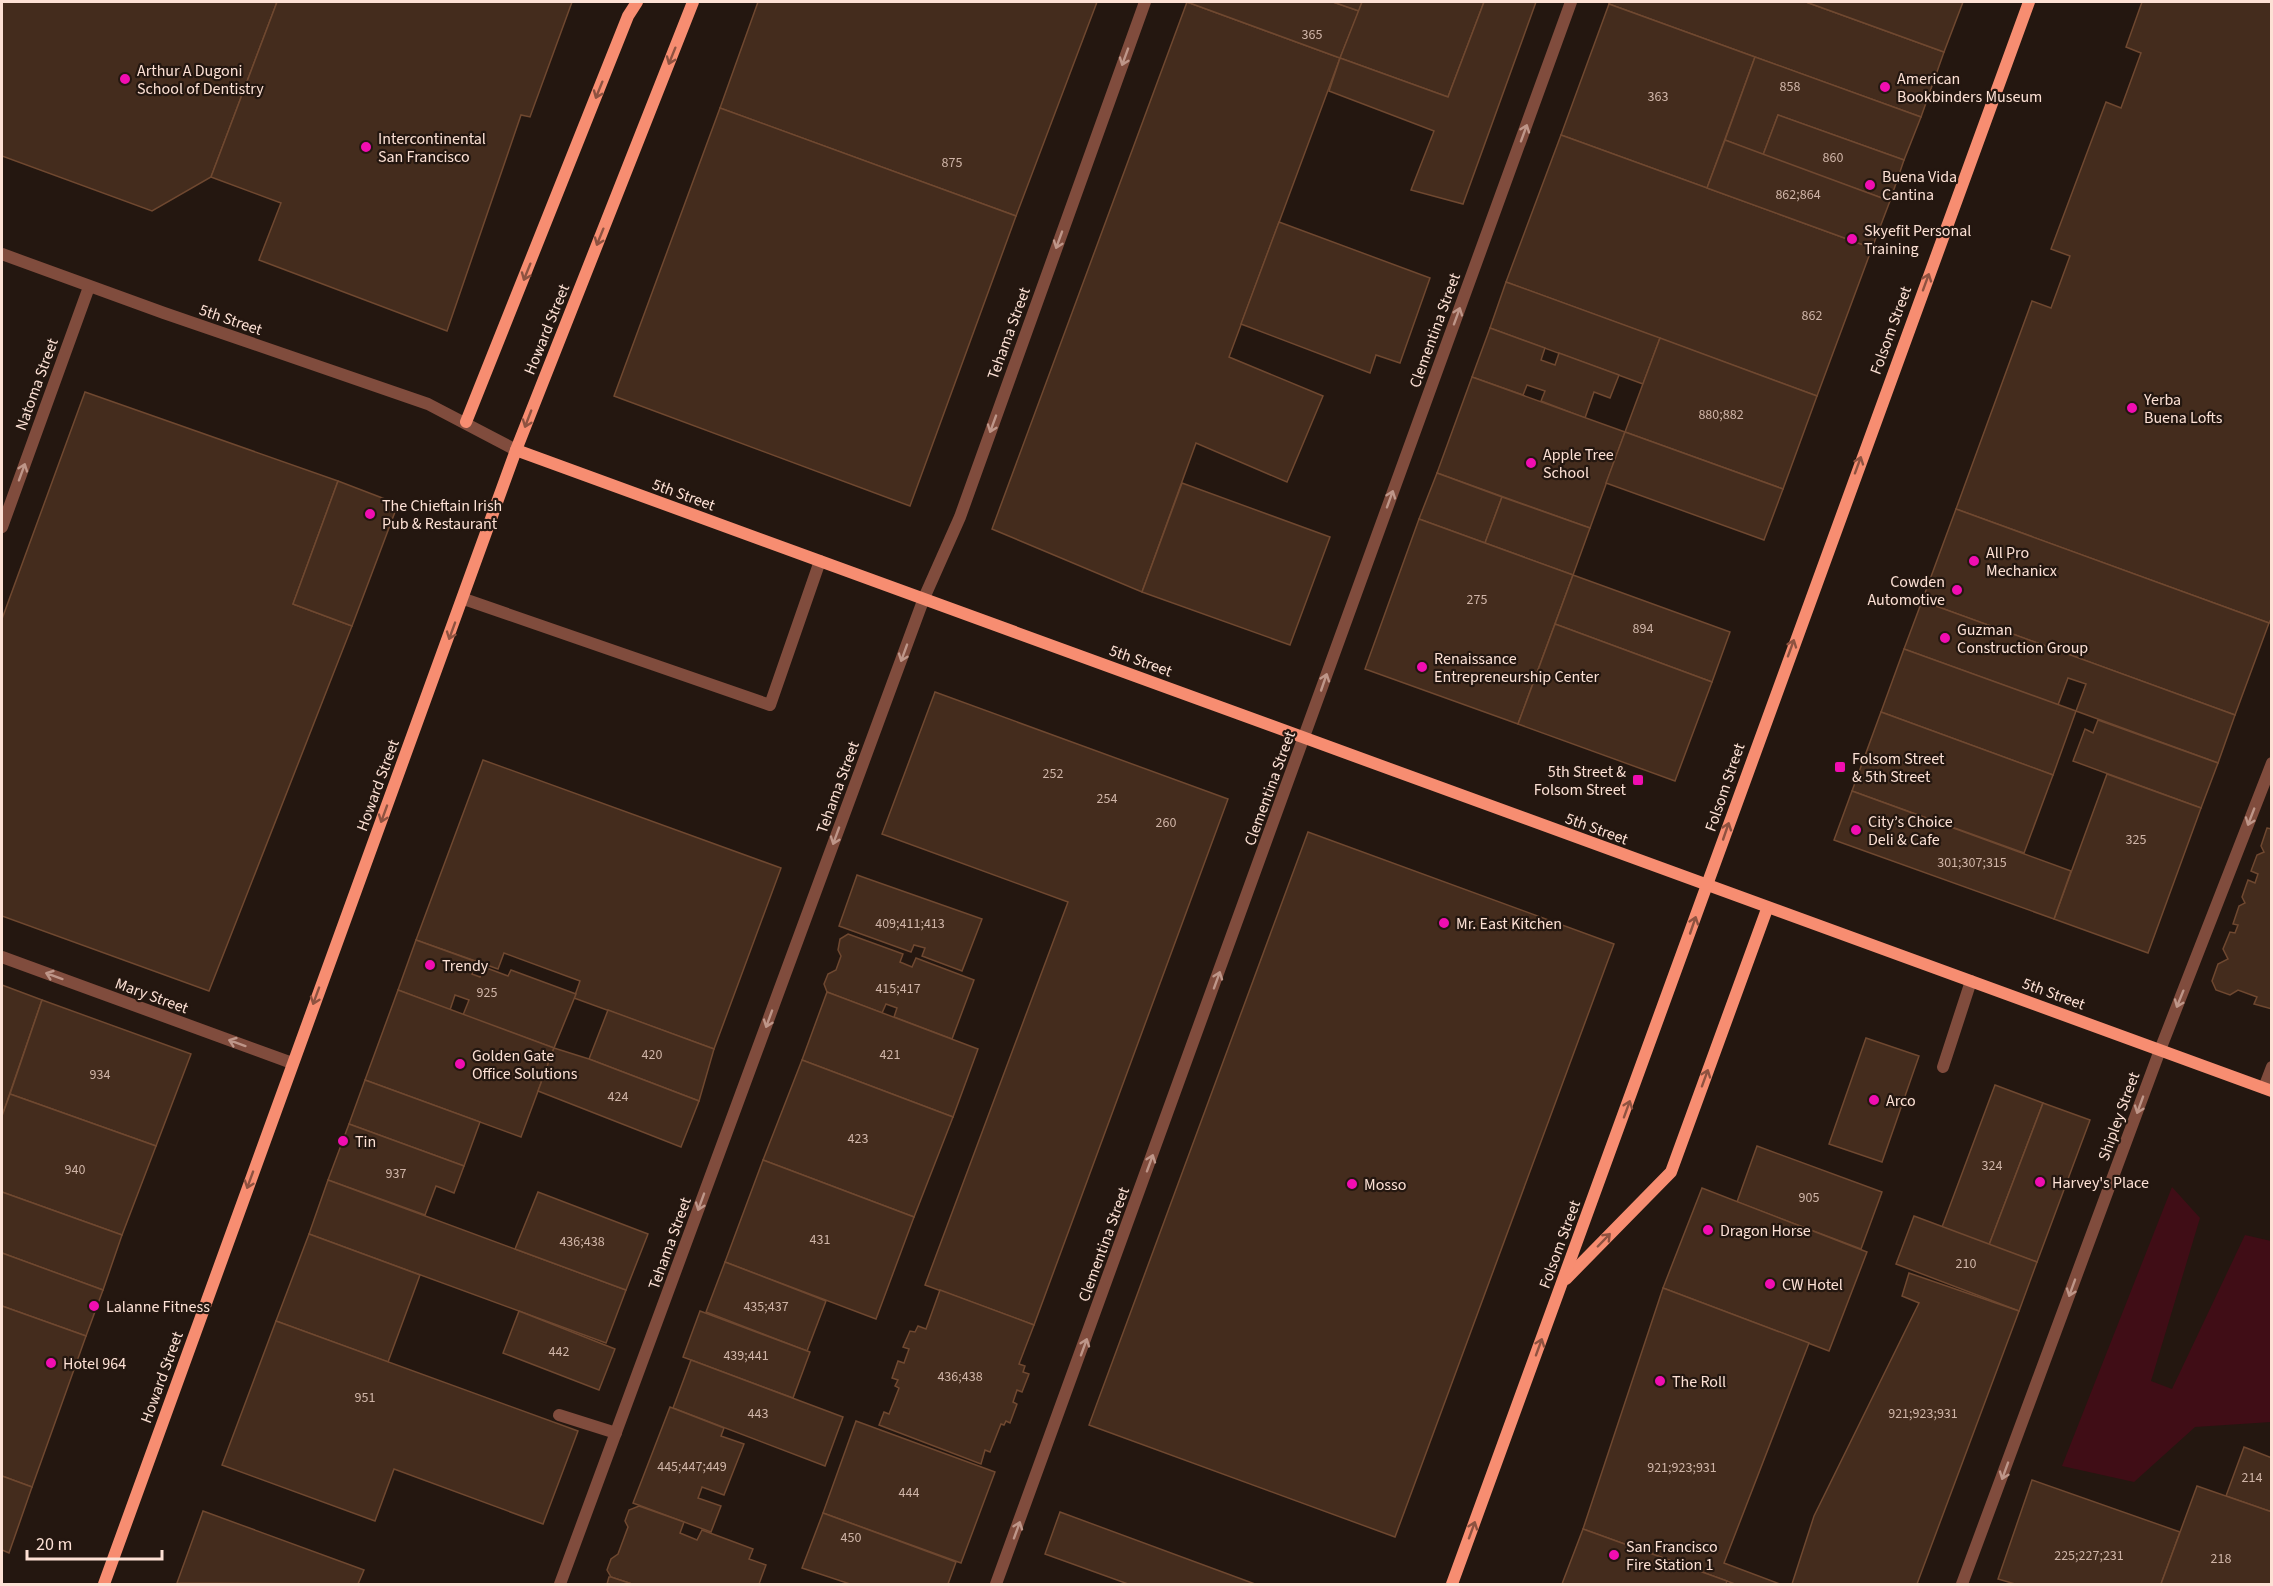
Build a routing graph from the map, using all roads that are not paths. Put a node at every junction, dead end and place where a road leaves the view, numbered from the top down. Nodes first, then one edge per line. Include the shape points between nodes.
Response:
1 (637, 2) edge
2 (693, 2) edge
3 (1144, 2) edge
4 (1571, 2) edge
5 (2029, 2) edge
6 (2, 254) edge
7 (89, 286) junction
8 (466, 422) junction
9 (516, 450) junction
10 (2, 527) edge
11 (820, 561) junction
12 (924, 598) junction
13 (464, 599) junction
14 (1305, 738) junction
15 (2271, 763) edge
16 (1707, 887) junction
17 (1767, 909) junction
18 (2, 957) edge
19 (1971, 981) junction
20 (2160, 1050) junction
21 (292, 1063) junction
22 (1943, 1067) dead end
23 (2271, 1067) edge
24 (2268, 1090) edge
25 (1563, 1282) junction
26 (559, 1415) dead end
27 (616, 1433) junction
28 (104, 1584) edge
29 (560, 1584) edge
30 (996, 1584) edge
31 (1452, 1584) edge
32 (1962, 1584) edge

1 -> 8 main road via 628,16
2 -> 9 main road, Howard Street
3 -> 12 street, Tehama Street via 960,518
14 -> 4 street, Clementina Street
16 -> 5 main road, Folsom Street
6 - 7 street, 5th Street
7 - 8 street, 5th Street via 428,404
10 -> 7 street, Natoma Street
8 - 9 street, 5th Street
9 - 11 main road, 5th Street
9 - 13 main road, Howard Street
11 - 12 main road, 5th Street
11 - 13 street via 770,705
12 - 14 main road, 5th Street
12 -> 27 street, Tehama Street
13 -> 21 main road, Howard Street
14 - 16 main road, 5th Street
30 -> 14 street, Clementina Street
15 -> 20 street, Shipley Street
16 - 17 main road, 5th Street
25 -> 16 main road, Folsom Street
17 - 19 main road, 5th Street
25 -> 17 main road via 1671,1172
21 -> 18 street, Mary Street
19 - 20 main road, 5th Street
19 - 22 street
20 - 24 main road, 5th Street
20 -> 32 street, Shipley Street
21 -> 28 main road, Howard Street
23 - 24 street
31 -> 25 main road, Folsom Street
26 - 27 street
27 - 29 street, Tehama Street

